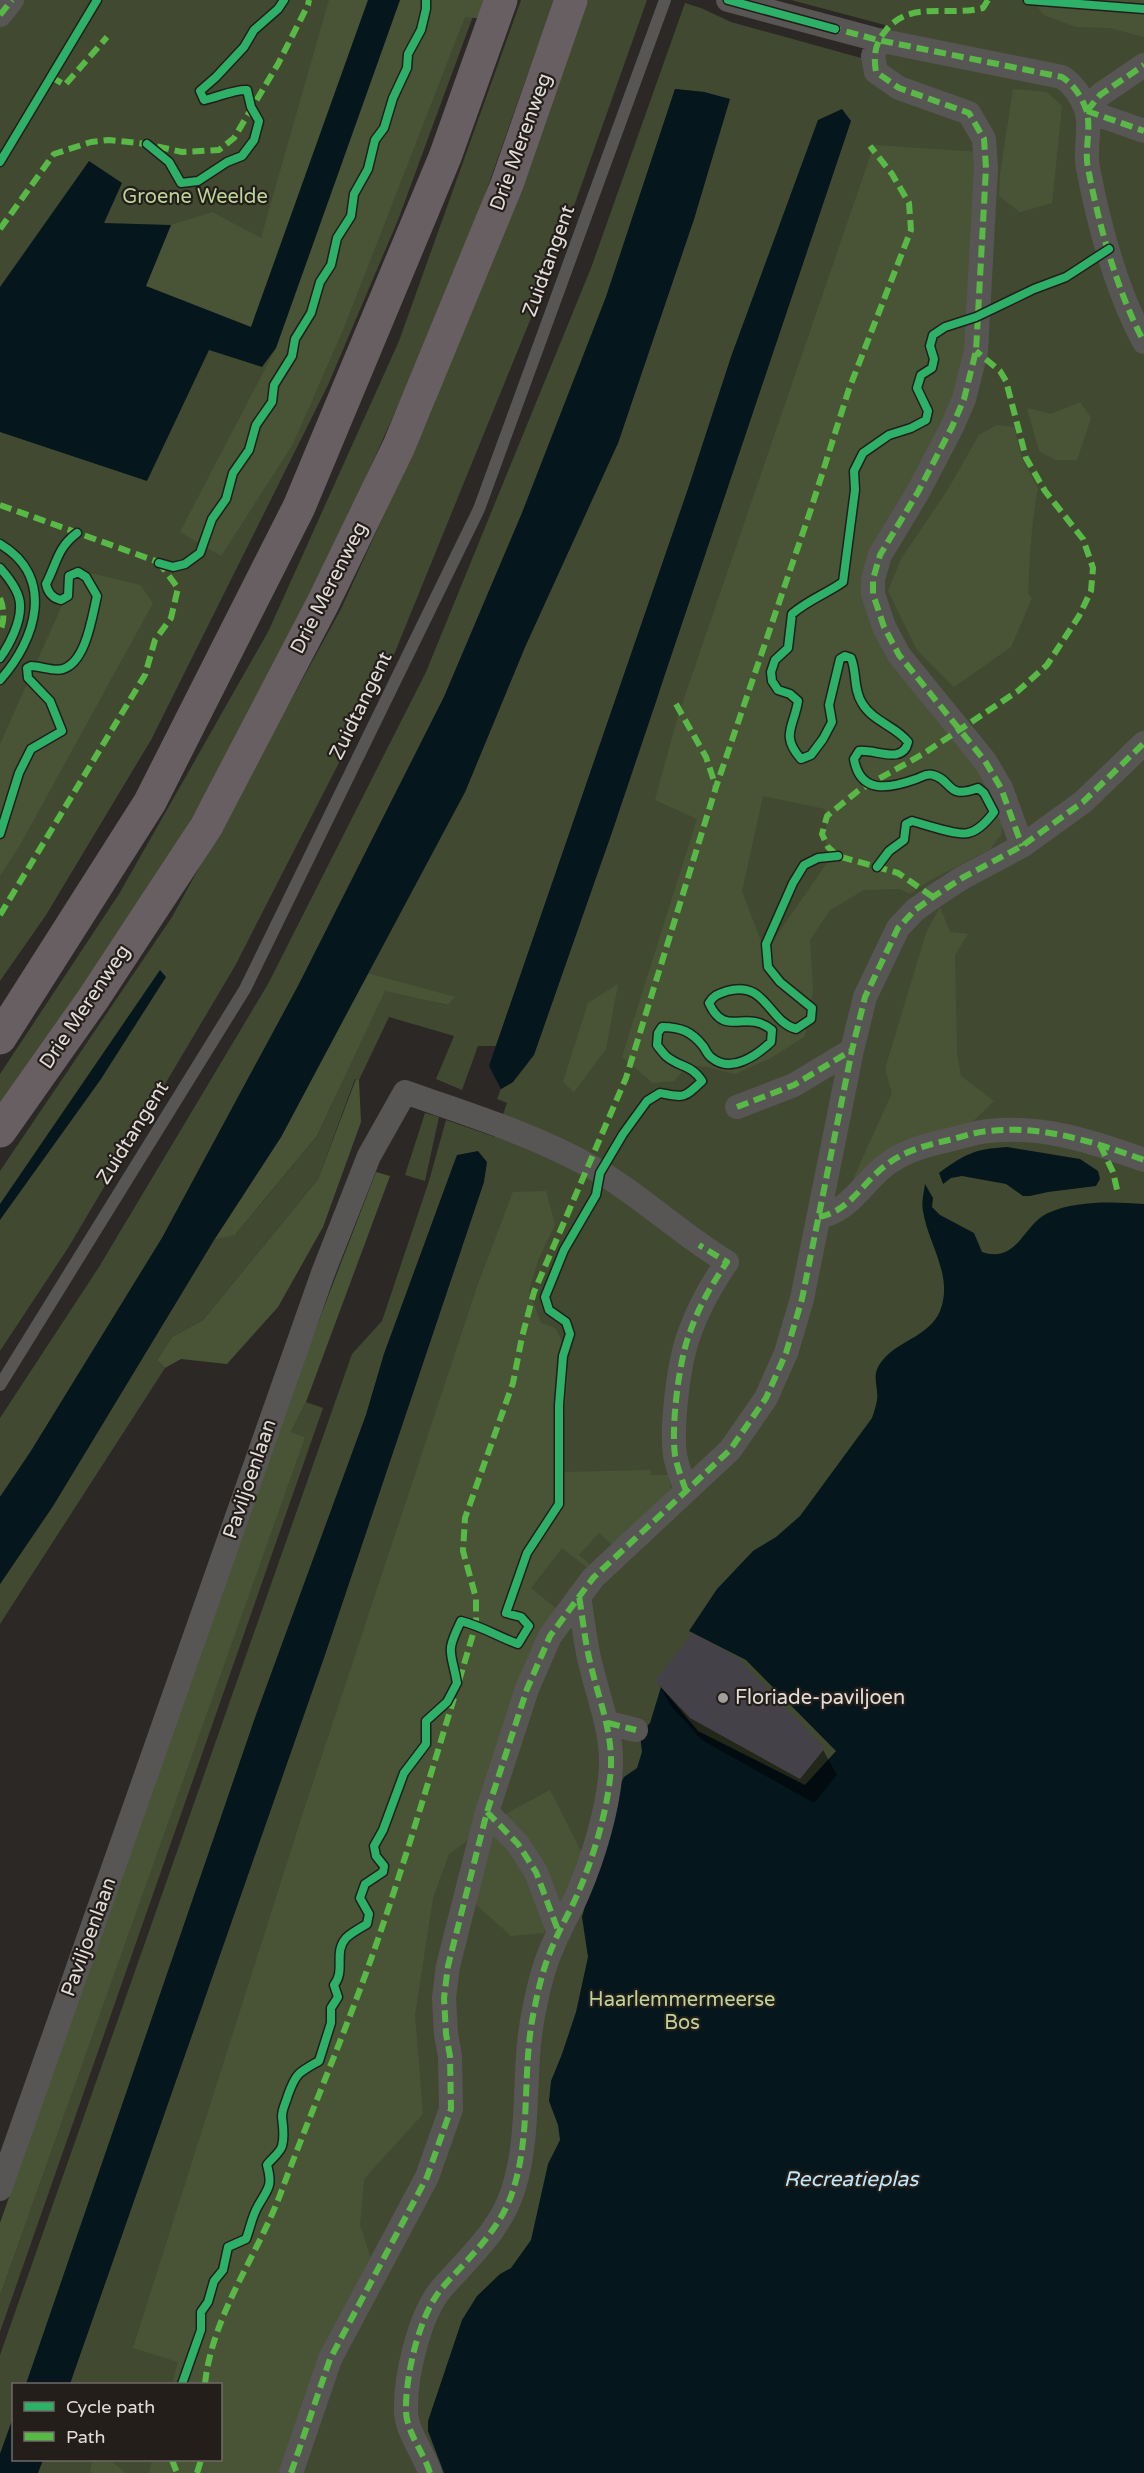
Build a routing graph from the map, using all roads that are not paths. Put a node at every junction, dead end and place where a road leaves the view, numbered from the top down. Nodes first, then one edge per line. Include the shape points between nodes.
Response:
1 (12, 0) edge
2 (501, 0) edge
3 (571, 0) edge
4 (665, 0) edge
5 (728, 0) edge
6 (0, 15) edge
7 (878, 40) junction
8 (1144, 65) edge
9 (1087, 111) junction
10 (1144, 131) edge
11 (1144, 342) edge
12 (1144, 743) edge
13 (1022, 846) junction
14 (0, 1038) edge
15 (852, 1050) junction
16 (737, 1107) dead end
17 (0, 1131) edge
18 (1144, 1160) edge
19 (819, 1217) junction
20 (0, 1385) edge
21 (686, 1491) junction
22 (579, 1596) junction
23 (608, 1723) junction
24 (636, 1730) dead end
25 (487, 1812) junction
26 (559, 1933) junction
27 (0, 2189) edge
28 (293, 2471) edge
29 (430, 2473) edge

1 - 6 street
2 - 14 highway via 445,157 299,507 150,802
3 - 17 highway, Drie Merenweg via 507,184 399,446 323,603 206,827
4 - 20 lane, Zuidtangent via 479,509 245,989
5 - 7 street
7 - 9 street via 1062,77 1074,85
7 - 13 street via 873,56 876,72 899,88 969,113 984,139 986,168 975,351 964,399 918,492 880,555 873,594 899,655 985,761 1001,788
8 - 9 street via 1100,95
9 - 10 street
9 - 11 street via 1087,166 1130,316
12 - 13 street via 1083,802
13 - 15 street via 962,878 915,910 898,928 865,997
15 - 16 street via 794,1085
15 - 19 street
18 - 19 street via 1038,1130 988,1131 902,1154 884,1166 852,1200 831,1215
19 - 21 street via 796,1322 766,1398 729,1450
21 - 22 street via 593,1578
21 - 27 street, Paviljoenlaan via 675,1455 679,1382 689,1334 708,1289 727,1262 589,1165 536,1140 405,1092 369,1156 322,1274
22 - 23 street via 591,1667
22 - 25 street via 550,1636 537,1664
23 - 24 street
23 - 26 street via 609,1790 592,1855
25 - 26 street via 518,1844 536,1872
25 - 28 street via 448,1966 444,1998 451,2109 427,2177 330,2359
26 - 29 street via 535,2006 528,2045 524,2151 514,2189 502,2217 481,2247 429,2307 414,2351 406,2414

